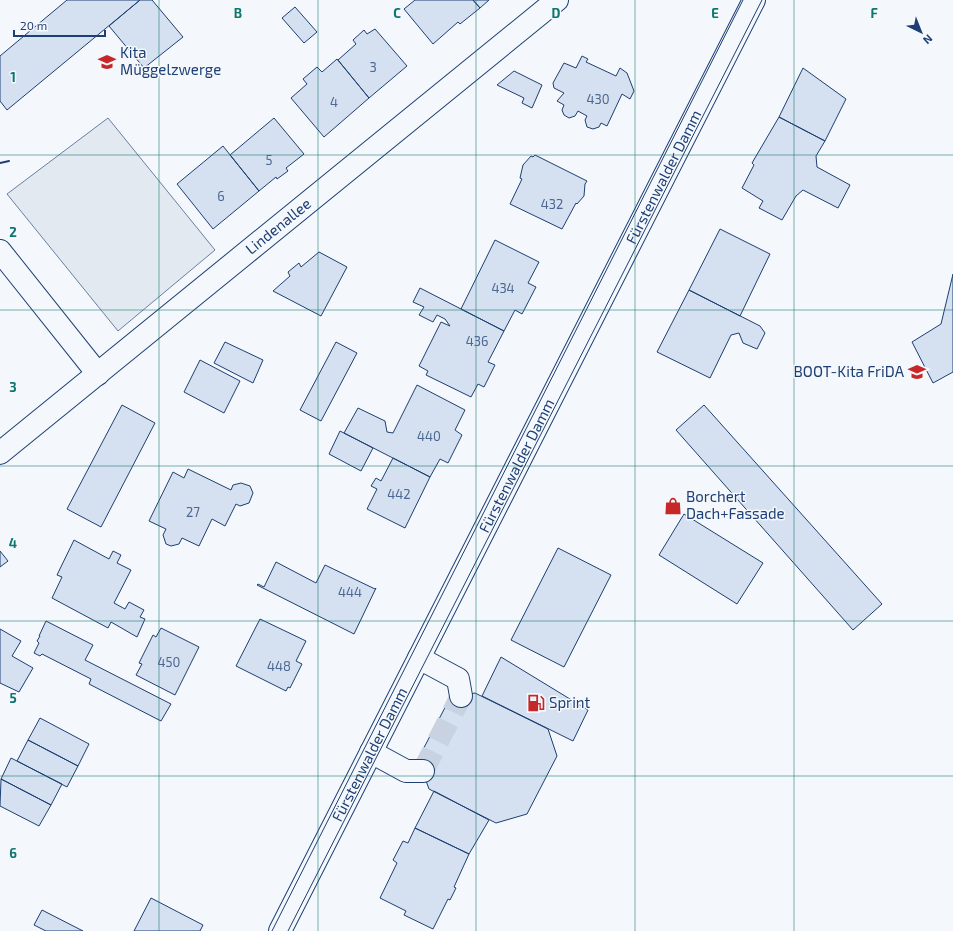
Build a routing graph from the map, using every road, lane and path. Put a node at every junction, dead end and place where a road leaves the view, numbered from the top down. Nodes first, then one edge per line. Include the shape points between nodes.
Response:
1 (557, 0) edge
2 (754, 0) edge
3 (0, 250) edge
4 (98, 374) junction
5 (0, 453) edge
6 (419, 658) junction
7 (461, 696) tunnel mouth
8 (372, 752) junction
9 (422, 771) dead end
10 (280, 931) edge

1 - 4 main road, Lindenallee
2 - 6 main road, Fürstenwalder Damm
3 - 4 main road
4 - 5 main road, Lindenallee
6 - 7 main road via 458,679
6 - 8 main road, Fürstenwalder Damm
8 - 9 main road via 406,771
8 - 10 main road, Fürstenwalder Damm

